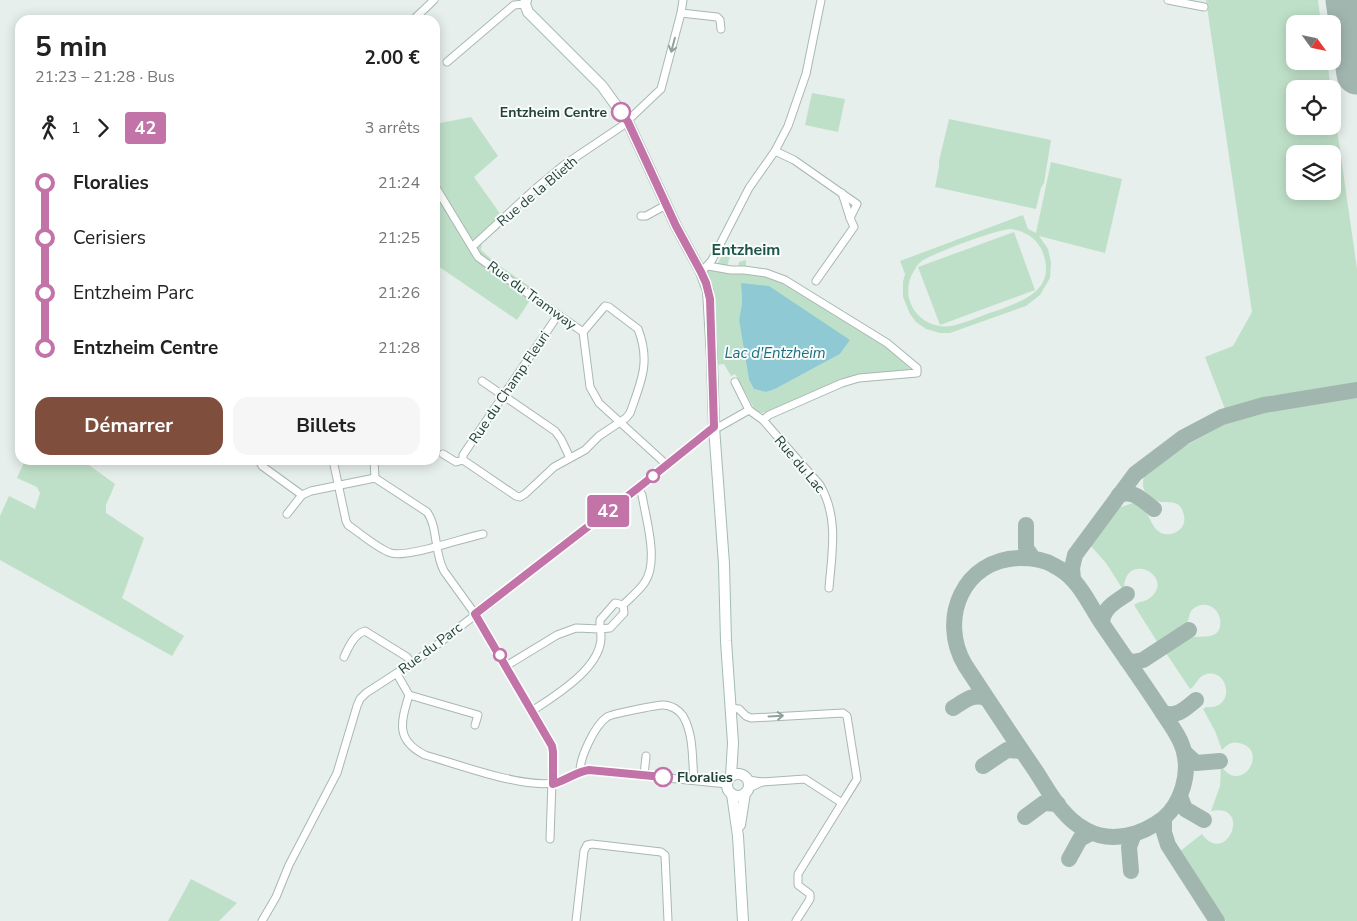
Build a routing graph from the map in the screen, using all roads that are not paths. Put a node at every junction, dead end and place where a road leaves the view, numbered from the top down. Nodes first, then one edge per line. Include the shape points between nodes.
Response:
1 (434, 0) edge
2 (683, 0) edge
3 (821, 0) edge
4 (1168, 0) edge
5 (526, 2) edge
6 (1204, 8) dead end
7 (681, 13) junction
8 (418, 15) edge
9 (721, 29) dead end
10 (447, 62) dead end
11 (628, 122) junction
12 (775, 151) junction
13 (842, 193) junction
14 (440, 194) edge
15 (666, 205) junction
16 (641, 216) dead end
17 (850, 218) junction
18 (473, 246) junction
19 (704, 269) junction
20 (816, 280) dead end
21 (558, 315) junction
22 (583, 332) junction
23 (482, 381) dead end
24 (735, 382) dead end
25 (503, 396) junction
26 (749, 410) junction
27 (763, 420) junction
28 (621, 421) junction
29 (714, 427) junction
30 (443, 454) dead end
31 (570, 458) junction
32 (463, 460) junction
33 (262, 465) edge
34 (334, 465) edge
35 (374, 465) edge
36 (667, 465) junction
37 (375, 478) junction
38 (339, 486) junction
39 (638, 488) junction
40 (302, 495) junction
41 (287, 514) dead end
42 (483, 534) dead end
43 (436, 547) junction
44 (829, 588) dead end
45 (623, 605) junction
46 (475, 614) junction
47 (600, 629) junction
48 (344, 657) dead end
49 (411, 663) junction
50 (506, 666) junction
51 (397, 674) junction
52 (409, 694) junction
53 (730, 708) junction
54 (532, 710) junction
55 (475, 724) dead end
56 (646, 756) dead end
57 (580, 771) junction
58 (644, 775) junction
59 (694, 780) junction
60 (740, 782) junction
61 (553, 784) junction
62 (842, 802) junction
63 (738, 836) junction
64 (550, 839) dead end
65 (262, 921) edge
66 (576, 921) edge
67 (668, 921) edge
68 (743, 921) edge
69 (796, 921) edge

1 - 8 street
2 - 7 street
3 - 12 street via 806,74 788,126
4 - 6 street
5 - 10 street via 514,5
5 - 11 main road via 528,12 602,86
7 - 9 street via 718,17
7 -> 11 street, Rue de la Blieth via 661,89
11 - 15 main road
11 - 18 street, Rue de la Blieth via 564,165
12 - 13 street
12 - 19 street via 748,188
13 - 17 street
13 - 17 street via 858,204
14 - 18 street, Rue du Tramway
15 - 16 street
15 - 19 main road
17 - 20 street via 854,228
18 - 21 street, Rue du Tramway via 478,256 496,271
19 - 27 street via 766,273 785,280 887,343 917,368 917,373 859,378 842,383
19 - 29 main road via 710,321
21 - 22 street, Rue du Tramway
21 - 25 street, Rue du Champ Fleuri
22 - 28 street, Rue du Tramway via 590,387 599,403
22 - 28 street via 605,306 638,330 644,375 630,413
23 - 25 street
24 - 26 street, Rue du Lac
25 - 31 street via 555,431
25 - 32 street, Rue du Champ Fleuri via 463,455
26 - 27 street, Rue du Lac
26 - 29 street
27 - 44 street, Rue du Lac via 827,496 833,518
28 - 31 street, Rue du Champ Fleuri
28 - 36 street, Rue du Tramway
29 - 36 street, Rue du Parc
29 - 53 main road
30 - 32 street, Rue du Champ Fleuri via 456,462
31 - 32 street, Rue du Champ Fleuri via 554,467 520,497
33 - 40 street
34 - 38 street
35 - 37 street
36 - 39 street, Rue du Parc
37 - 38 street
37 - 43 street via 427,512 432,519
38 - 40 street
38 - 43 street via 348,525 384,550 400,554
39 - 45 street via 642,495 652,556 645,582
39 - 46 street, Rue du Parc
40 - 41 street
42 - 43 street
43 - 46 street via 444,571
45 - 47 street via 624,613 610,628
45 - 47 street via 615,604 600,620
46 - 49 street, Rue du Parc
46 - 50 street
47 - 50 street via 576,628 557,635
47 - 54 street via 602,638 586,669 565,690
48 - 49 street via 360,632 365,631 407,657
49 - 51 street, Rue du Parc
50 - 54 street
51 - 52 street
51 - 65 street, Rue du Parc via 360,699 337,772
52 - 55 street via 478,715
52 - 61 street via 402,719 403,733 415,750 514,780
53 - 60 main road
53 -> 62 street via 739,709 751,718 843,713 847,716 857,779
54 - 61 street via 552,746
56 - 58 street
57 - 58 street
57 - 59 street via 582,756 607,717 664,705 678,711 690,732
57 - 61 street
58 - 59 street
59 - 60 street
60 - 62 street via 805,780
60 - 63 main road
60 - 63 main road via 739,796 732,794
61 - 64 street
62 - 69 street via 798,874 798,885 810,894 810,899
63 - 68 main road
66 - 67 street via 584,851 587,845 592,844 661,852 665,856

